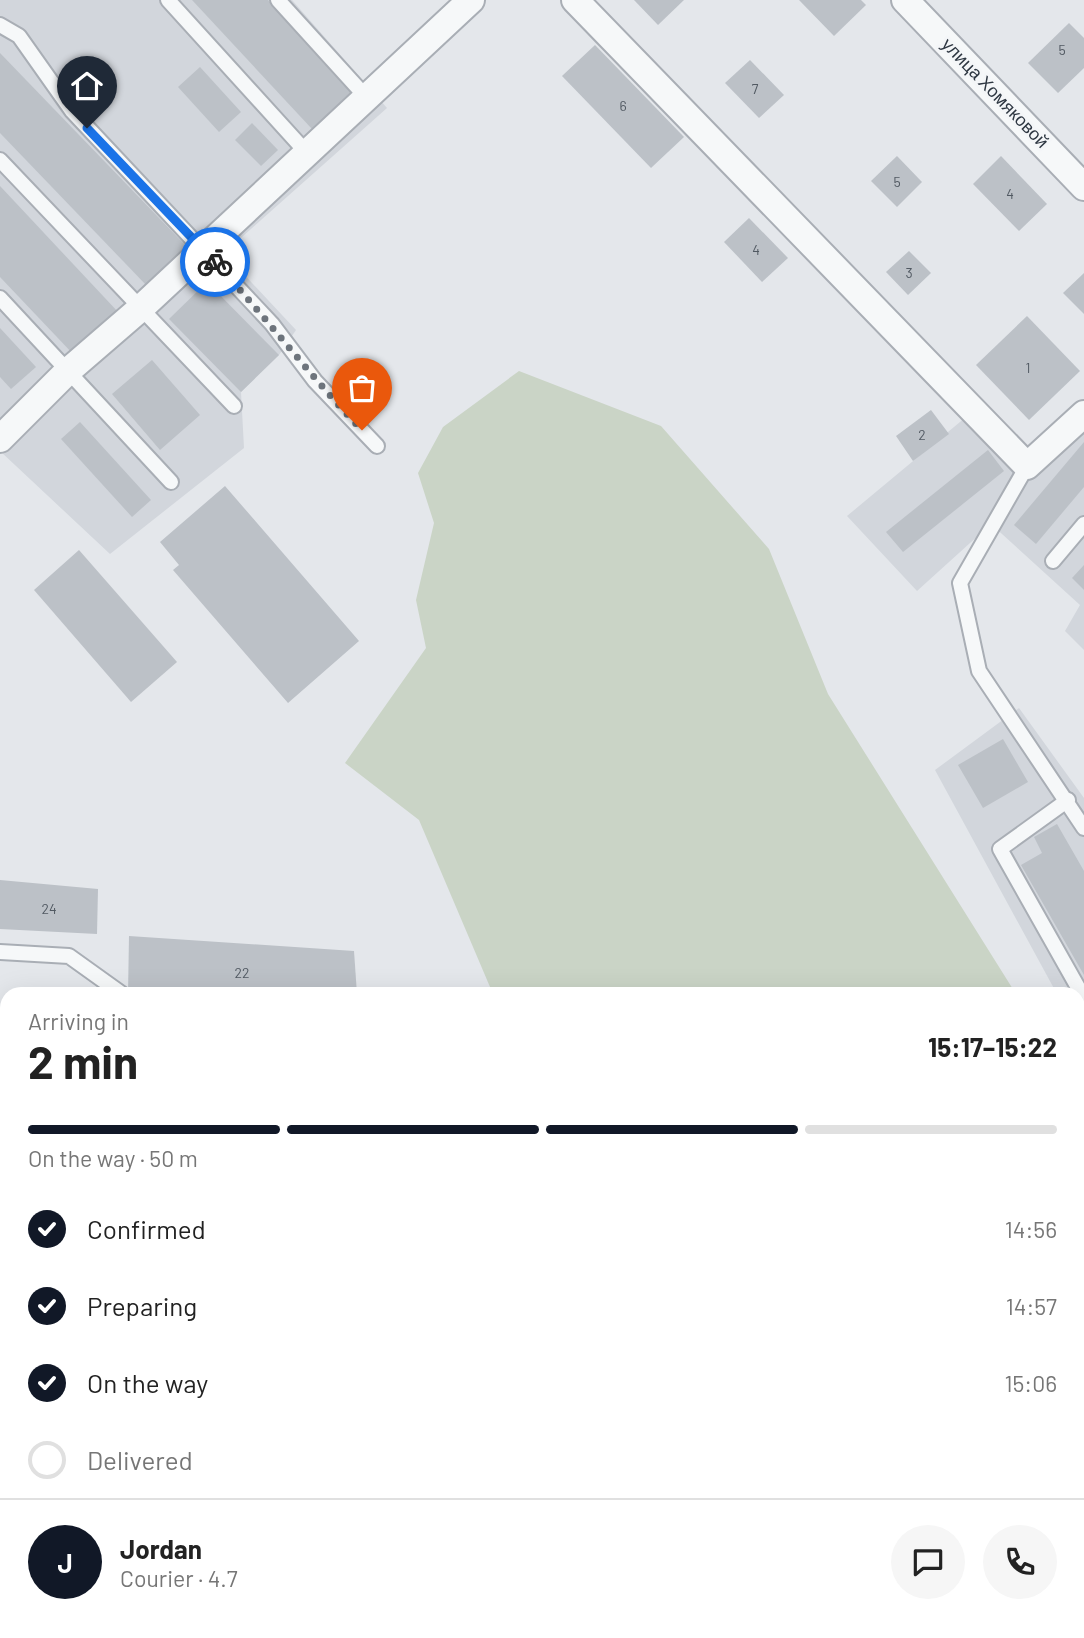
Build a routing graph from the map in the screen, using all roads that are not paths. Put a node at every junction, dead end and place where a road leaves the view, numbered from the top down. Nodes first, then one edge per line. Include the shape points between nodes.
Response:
1 (168, 0) edge
2 (278, 0) edge
3 (471, 0) edge
4 (575, 0) edge
5 (905, 0) edge
6 (0, 25) edge
7 (367, 98) junction
8 (307, 153) junction
9 (0, 160) edge
10 (1084, 187) edge
11 (204, 250) junction
12 (0, 298) edge
13 (141, 308) junction
14 (68, 371) junction
15 (234, 406) dead end
16 (1084, 414) edge
17 (0, 439) edge
18 (377, 446) dead end
19 (1027, 467) junction
20 (171, 482) dead end
21 (1084, 524) edge
22 (1053, 561) dead end
23 (1068, 800) junction
24 (1084, 828) edge
25 (0, 952) edge
26 (112, 987) edge
27 (1078, 987) edge

1 - 8 lane
2 - 7 lane
3 - 7 street
4 - 19 street
5 - 10 street, улица Хомяковой
6 - 11 lane via 19,36 72,111
7 - 8 street
8 - 11 street
9 - 13 lane
11 - 13 street
11 - 18 lane
12 - 14 lane
13 - 14 street
13 - 15 lane
14 - 17 street
14 - 20 lane
16 - 19 street
19 - 23 lane via 960,583 979,671
21 - 22 lane
23 - 24 lane
23 - 27 lane via 1000,849
25 - 26 lane via 69,956

